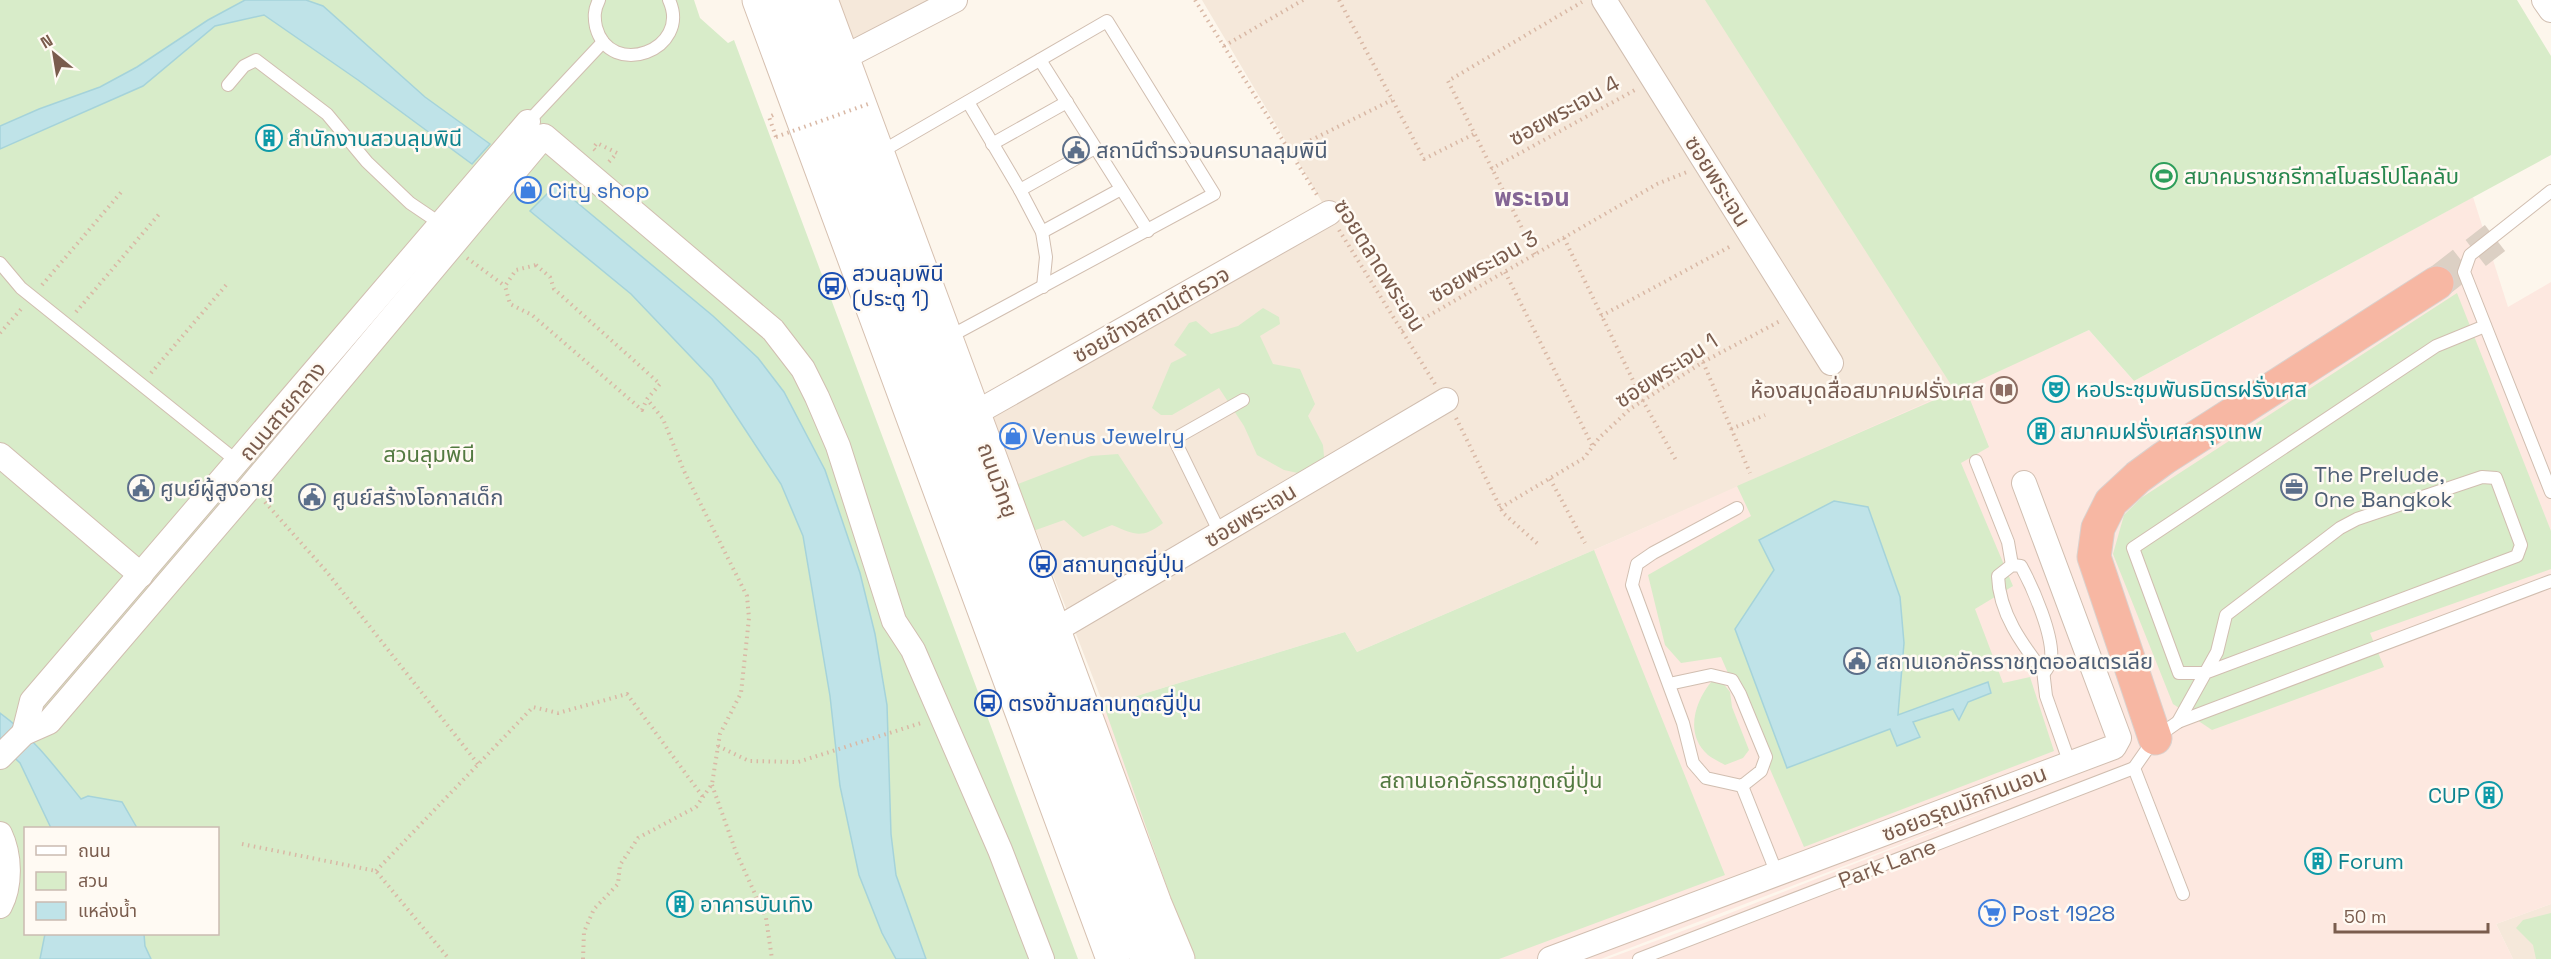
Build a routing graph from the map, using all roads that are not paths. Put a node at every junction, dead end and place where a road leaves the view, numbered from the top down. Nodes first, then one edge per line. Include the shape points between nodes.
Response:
1 (599, 0) edge
2 (759, 0) edge
3 (791, 0) edge
4 (821, 0) edge
5 (956, 0) edge
6 (1604, 0) edge
7 (2544, 0) edge
8 (672, 1) edge
9 (2551, 10) edge
10 (603, 42) junction
11 (843, 58) junction
12 (1040, 60) junction
13 (228, 85) dead end
14 (968, 102) junction
15 (1067, 102) junction
16 (536, 129) junction
17 (993, 144) junction
18 (1095, 148) junction
19 (878, 154) junction
20 (1121, 189) junction
21 (1020, 190) junction
22 (2551, 191) edge
23 (1329, 213) road end
24 (1148, 231) junction
25 (1042, 232) junction
26 (450, 236) junction
27 (878, 236) junction
28 (0, 263) edge
29 (2437, 283) tunnel mouth
30 (1043, 287) junction
31 (375, 319) junction
32 (2485, 326) junction
33 (947, 338) junction
34 (1831, 363) dead end
35 (1243, 400) dead end
36 (1446, 400) road end
37 (974, 414) junction
38 (0, 455) edge
39 (1976, 461) dead end
40 (235, 466) junction
41 (2024, 483) dead end
42 (251, 486) junction
43 (2551, 492) edge
44 (1737, 508) dead end
45 (1220, 533) junction
46 (2012, 565) junction
47 (141, 575) junction
48 (2551, 581) edge
49 (1054, 631) junction
50 (90, 634) junction
51 (110, 650) junction
52 (2043, 670) junction
53 (2205, 673) junction
54 (1669, 684) junction
55 (2166, 730) junction
56 (24, 733) junction
57 (3, 753) edge
58 (2070, 764) junction
59 (2134, 768) junction
60 (1742, 786) junction
61 (0, 834) edge
62 (1111, 868) junction
63 (1777, 874) junction
64 (2183, 894) dead end
65 (0, 906) edge
66 (1042, 959) edge
67 (1113, 959) edge
68 (1148, 959) edge
69 (1178, 959) edge
70 (1550, 959) edge
71 (1639, 959) edge

1 - 10 lane via 594,19
2 - 27 main road, ถนนวิทยุ
3 - 27 main road, ถนนวิทยุ
4 - 11 main road, ถนนวิทยุ
5 - 11 street
6 - 34 street, ซอยพระเจน
7 - 9 street
8 - 10 lane via 671,30 653,50 627,55
10 - 16 lane
11 - 19 main road, ถนนวิทยุ
12 - 14 lane
12 - 15 lane
12 - 24 lane via 1107,21 1214,194
13 - 26 lane via 244,66 256,60 327,114 366,162
14 - 17 lane
14 - 19 lane
15 - 17 lane
15 - 18 lane
16 - 26 street, ถนนสายกลาง
16 - 66 street via 773,330 803,369 838,446 894,621 913,650 1000,850
17 - 21 lane
18 - 20 lane
18 - 21 lane
19 - 27 main road, ถนนวิทยุ
20 - 24 lane
20 - 25 lane
21 - 25 lane
22 - 32 lane via 2470,255 2464,272
23 - 37 street, ซอยข้างสถานีตำรวจ
24 - 30 lane
25 - 30 lane via 1046,257
26 - 31 street, ถนนสายกลาง
27 - 33 main road, ถนนวิทยุ
27 - 62 main road, ถนนวิทยุ
28 - 40 lane via 21,288
29 - 55 highway via 2164,458 2110,502 2098,528 2094,557
30 - 33 lane
31 - 40 street, ถนนสายกลาง
31 - 42 street, ถนนสายกลาง
32 - 43 lane
32 - 53 lane via 2436,345 2133,548 2179,673
33 - 37 main road, ถนนวิทยุ
35 - 45 lane via 1174,439
36 - 45 street, ซอยพระเจน
37 - 49 main road, ถนนวิทยุ
38 - 47 street
39 - 46 lane via 2008,542
40 - 42 street
40 - 47 street, ถนนสายกลาง
41 - 58 street, ซอยอรุณมักกินนอน via 2119,738 2114,747
42 - 51 street, ถนนสายกลาง
44 - 54 lane via 1638,564 1632,585
45 - 49 street, ซอยพระเจน
46 - 52 lane via 1998,576 1999,592 2018,636
46 - 52 lane via 2021,566 2030,583 2049,639 2051,662 2044,673
47 - 50 street, ถนนสายกลาง
48 - 55 lane
49 - 62 main road, ถนนวิทยุ
50 - 51 street
50 - 56 street, ถนนสายกลาง via 32,701
51 - 56 street, ถนนสายกลาง via 49,722
52 - 58 lane via 2046,696
53 - 53 lane via 2217,652 2226,615 2340,528 2482,477 2496,478 2521,545 2517,556
53 - 55 lane
54 - 60 lane via 1693,763 1706,778
54 - 60 lane via 1711,675 1732,680 1766,757 1761,771
55 - 59 lane
56 - 57 street, ถนนสายกลาง
58 - 63 street, ซอยอรุณมักกินนอน
59 - 64 lane
59 - 71 lane, Park Lane
60 - 63 lane
61 - 65 street via 7,848 6,893
62 - 67 main road, ถนนวิทยุ
62 - 68 main road, ถนนวิทยุ
62 - 69 main road, ถนนวิทยุ
63 - 70 street, ซอยอรุณมักกินนอน

